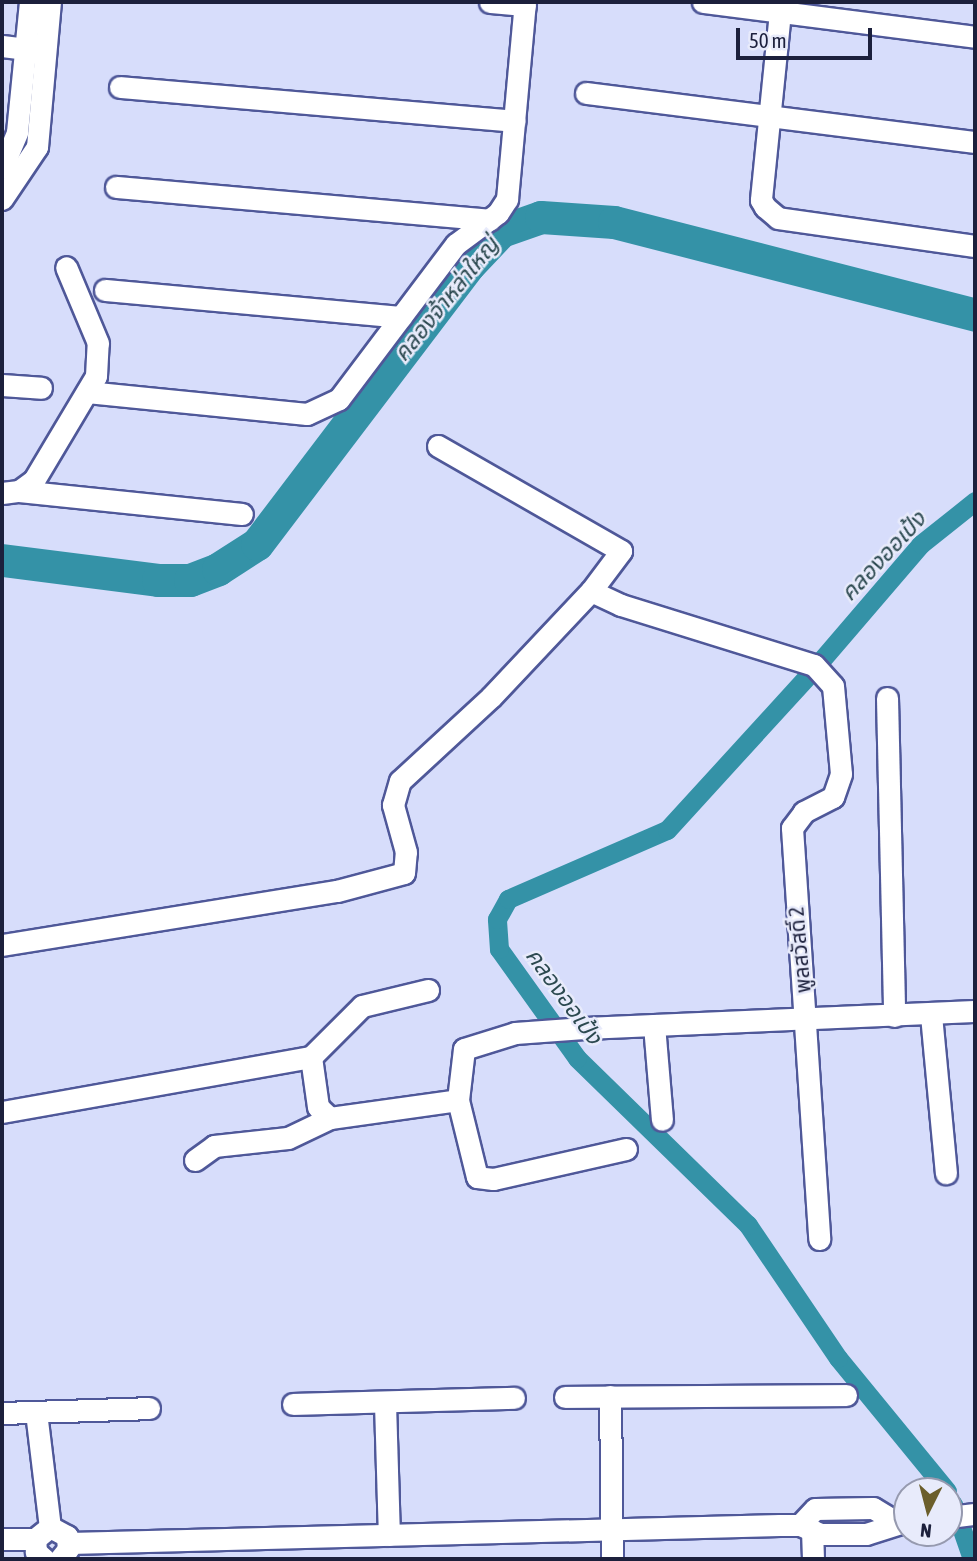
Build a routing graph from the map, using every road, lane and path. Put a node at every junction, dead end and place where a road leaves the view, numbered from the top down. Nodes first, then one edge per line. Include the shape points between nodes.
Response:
1 (30, 2) edge
2 (50, 2) edge
3 (490, 2) edge
4 (703, 2) edge
5 (525, 3) edge
6 (780, 6) edge
7 (975, 37) edge
8 (2, 46) edge
9 (35, 49) junction
10 (120, 87) dead end
11 (586, 93) dead end
12 (769, 113) junction
13 (515, 121) junction
14 (975, 142) edge
15 (11, 158) edge
16 (116, 187) dead end
17 (2, 200) edge
18 (490, 220) junction
19 (975, 246) edge
20 (66, 267) dead end
21 (105, 290) dead end
22 (401, 317) junction
23 (2, 385) edge
24 (41, 388) dead end
25 (87, 392) junction
26 (438, 446) dead end
27 (10, 492) edge
28 (242, 514) dead end
29 (592, 591) junction
30 (887, 698) dead end
31 (2, 945) edge
32 (428, 990) dead end
33 (975, 1011) edge
34 (932, 1015) junction
35 (894, 1016) junction
36 (805, 1019) junction
37 (654, 1025) junction
38 (311, 1057) junction
39 (458, 1100) junction
40 (2, 1112) edge
41 (330, 1118) junction
42 (662, 1120) dead end
43 (626, 1149) dead end
44 (195, 1160) dead end
45 (946, 1173) dead end
46 (820, 1239) dead end
47 (846, 1395) dead end
48 (565, 1396) dead end
49 (610, 1396) junction
50 (514, 1398) dead end
51 (384, 1403) junction
52 (293, 1404) dead end
53 (149, 1408) dead end
54 (36, 1412) junction
55 (2, 1413) edge
56 (893, 1525) edge
57 (806, 1528) junction
58 (611, 1530) junction
59 (43, 1533) junction
60 (389, 1535) junction
61 (2, 1539) edge
62 (64, 1551) edge
63 (44, 1559) edge
64 (612, 1559) edge
65 (813, 1559) edge

1 - 9 street
2 - 9 street
3 - 5 street
4 - 6 street
5 - 13 street
6 - 7 street
6 - 12 street
8 - 9 street
9 - 15 street
10 - 13 street
11 - 12 street
12 - 14 street
12 - 19 street via 761,200 771,214
13 - 18 street via 507,199
15 - 17 street
16 - 18 street
18 - 22 street via 456,244
20 - 25 street via 98,343 96,376
21 - 22 street
22 - 25 street via 339,399 319,412
23 - 24 street
25 - 27 street via 41,471
26 - 29 street via 621,551
27 - 28 street
29 - 31 street via 491,697 400,781 393,805 405,852 404,873 337,891
29 - 36 street, พูลสวัสดิ์ 2 via 621,605 814,665 833,686 839,790 804,813 792,828
30 - 35 street
32 - 38 street via 362,1006
33 - 34 street
34 - 35 street
34 - 45 street
35 - 36 street
36 - 37 street
36 - 46 street, พูลสวัสดิ์ 2
37 - 39 street via 515,1033 464,1049
37 - 42 street
38 - 40 street
38 - 41 street via 318,1107
39 - 41 street
39 - 43 street via 475,1174 482,1178
41 - 44 street via 288,1138 214,1146
47 - 49 street
48 - 49 street
49 - 58 street
50 - 51 street
51 - 52 street
51 - 60 street
53 - 54 street
54 - 55 street
54 - 59 street
56 - 57 street via 866,1534
57 - 58 street
57 - 65 street
58 - 60 street
58 - 64 street
59 - 61 street
59 - 62 street via 63,1531
59 - 63 street via 36,1552
60 - 62 street

